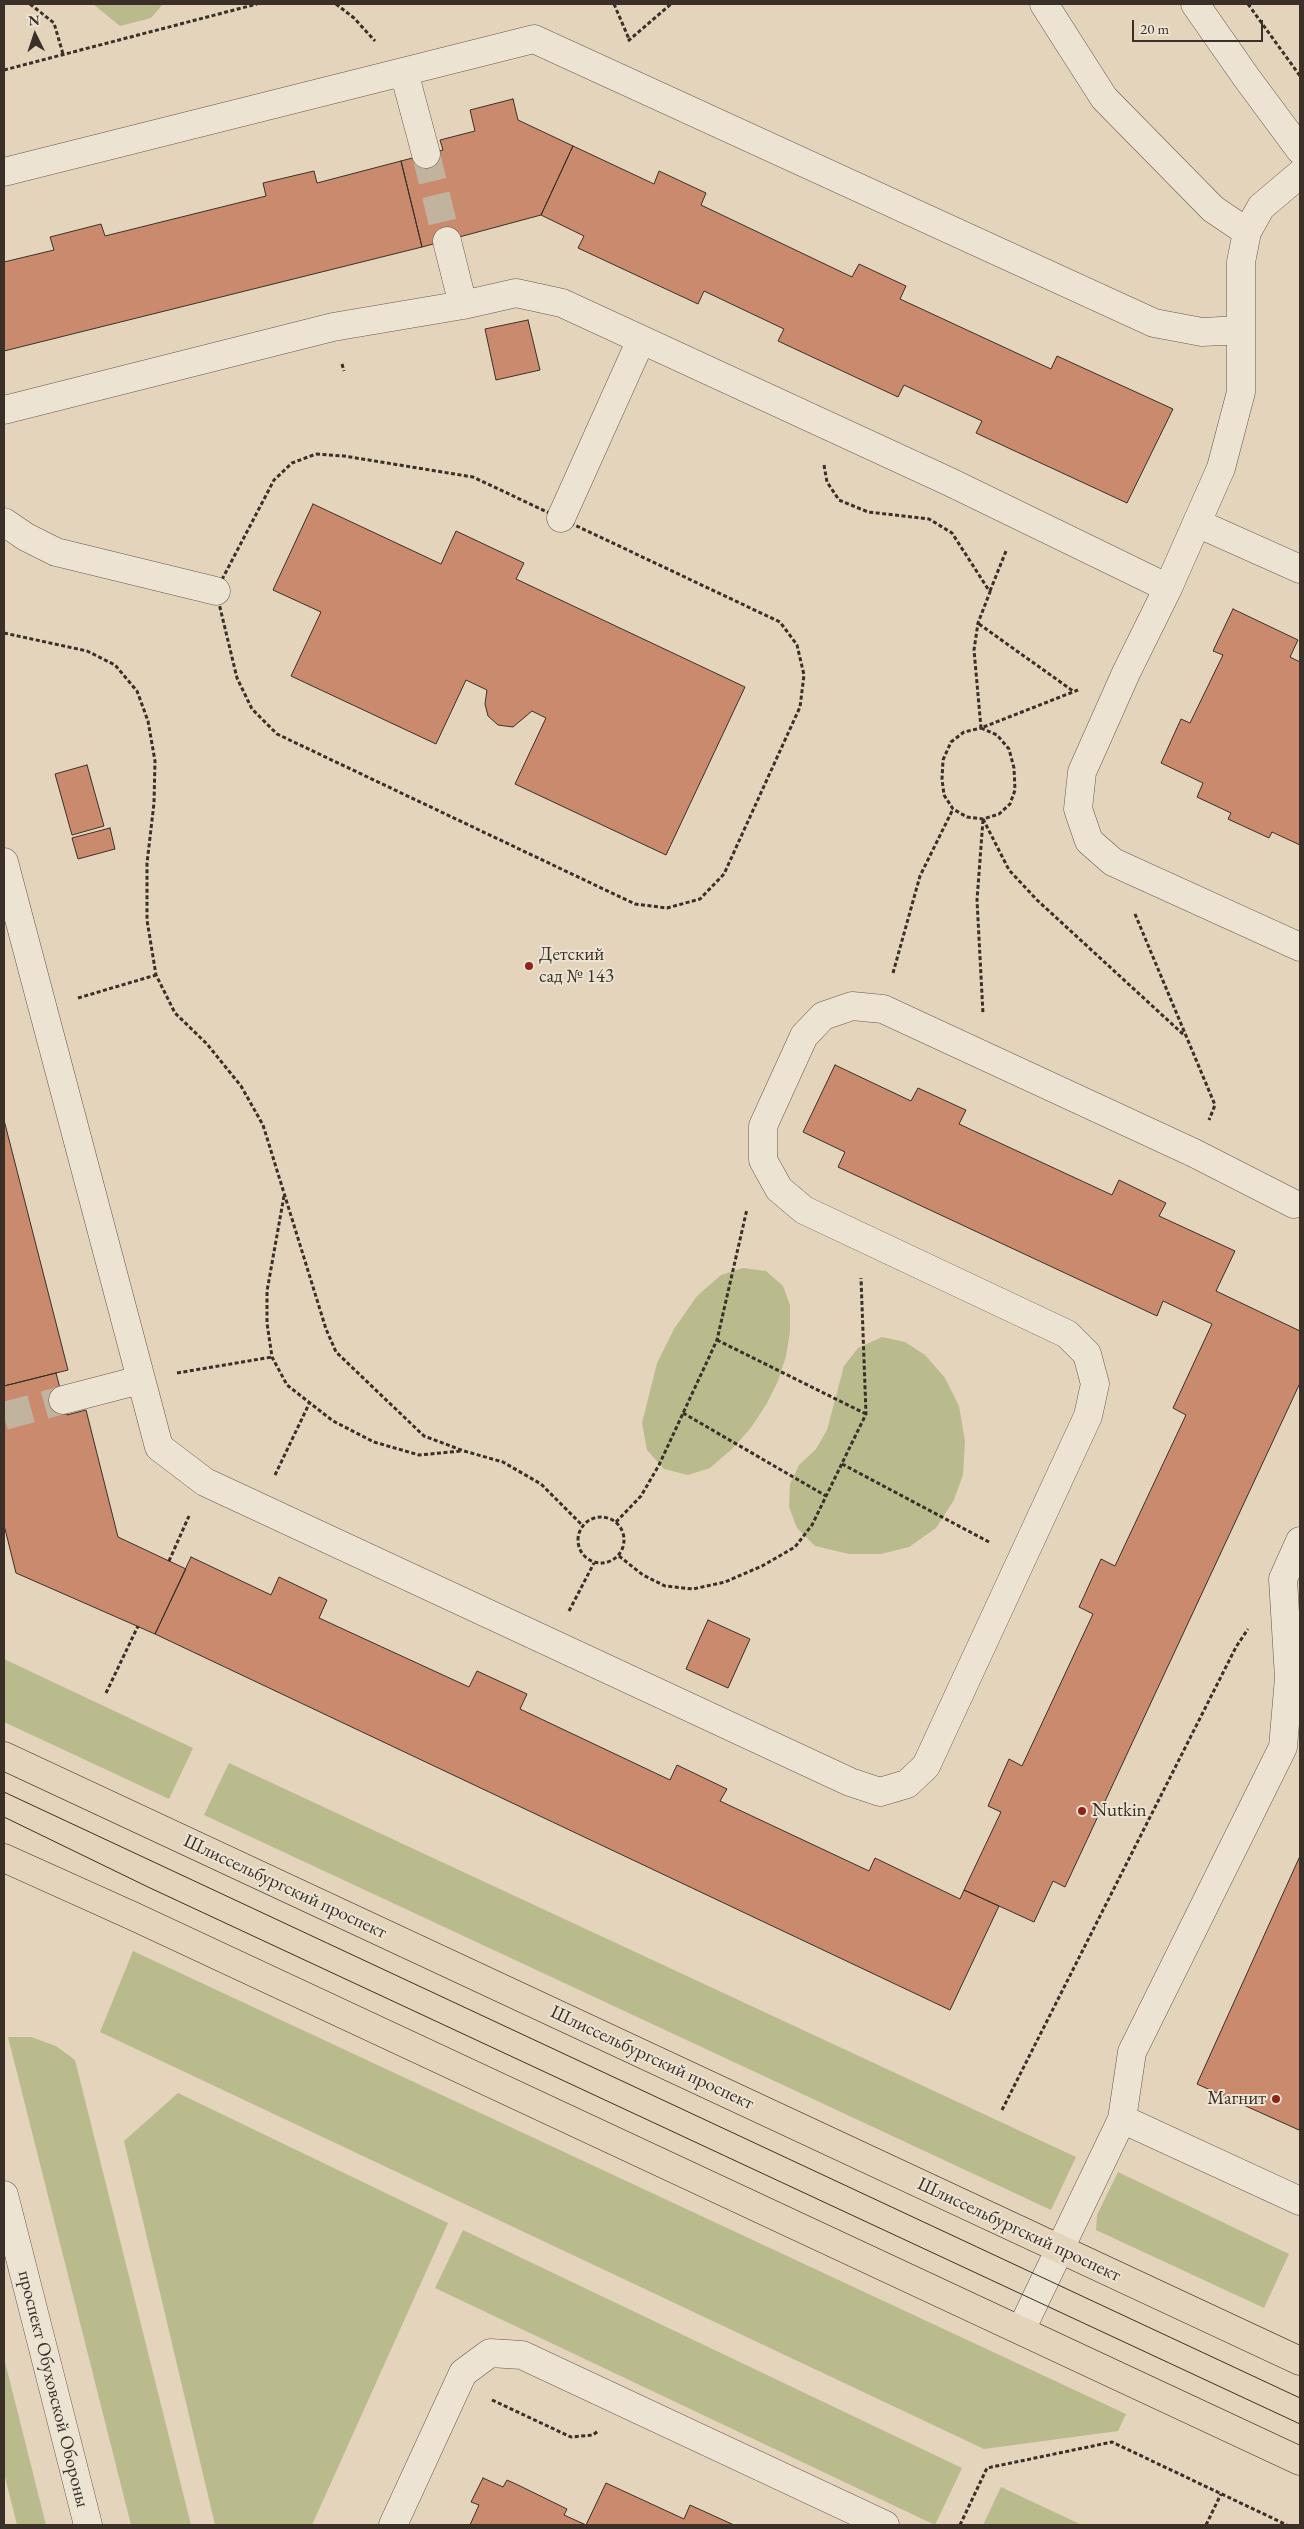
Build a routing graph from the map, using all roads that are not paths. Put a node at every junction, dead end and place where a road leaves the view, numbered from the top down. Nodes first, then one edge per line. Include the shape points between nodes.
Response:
1 (1044, 4) edge
2 (1194, 4) edge
3 (404, 72) junction
4 (1300, 150) edge
5 (426, 154) tunnel mouth
6 (4, 172) edge
7 (1300, 174) edge
8 (1247, 232) junction
9 (447, 241) tunnel mouth
10 (463, 305) junction
11 (1241, 330) junction
12 (641, 340) junction
13 (4, 410) edge
14 (560, 518) road end
15 (4, 522) edge
16 (1197, 524) junction
17 (1300, 569) edge
18 (1168, 588) junction
19 (216, 591) road end
20 (4, 862) edge
21 (1300, 947) edge
22 (1298, 1203) edge
23 (140, 1380) junction
24 (63, 1400) tunnel mouth
25 (1300, 1542) edge
26 (1292, 1750) edge
27 (4, 1756) edge
28 (4, 1858) edge
29 (1122, 2120) junction
30 (4, 2195) edge
31 (1300, 2201) edge
32 (1060, 2249) junction
33 (1021, 2330) junction
34 (1300, 2361) edge
35 (1300, 2461) edge
36 (88, 2525) edge
37 (393, 2525) edge
38 (885, 2525) edge

1 - 8 street via 1104,98 1213,209
2 - 4 street
3 - 5 street
3 - 6 street
3 - 11 street via 534,39 1154,323 1202,332
7 - 8 street via 1261,207
8 - 11 street via 1241,262
9 - 10 street
10 - 12 street via 516,293 562,303
10 - 13 street via 333,327
11 - 16 street via 1241,392 1221,468
12 - 14 street
12 - 18 street
15 - 19 street via 56,552
16 - 17 street
16 - 18 street
18 - 21 street via 1082,772 1078,809 1089,841 1114,862
20 - 23 street
22 - 23 street via 883,1009 852,1006 823,1016 804,1036 763,1126 763,1160 779,1189 804,1210 1067,1334 1087,1354 1095,1384 1088,1416 926,1766 907,1784 880,1792 842,1778 205,1482 159,1447
23 - 24 street
25 - 26 street via 1283,1580
26 - 29 street via 1132,2052
27 - 32 main road, Шлиссельбургский проспект
28 - 33 main road
29 - 31 street
29 - 32 street
30 - 36 street, проспект Обуховской Обороны
32 - 33 street
32 - 34 main road, Шлиссельбургский проспект
33 - 35 main road
37 - 38 street via 463,2373 490,2353 522,2355

